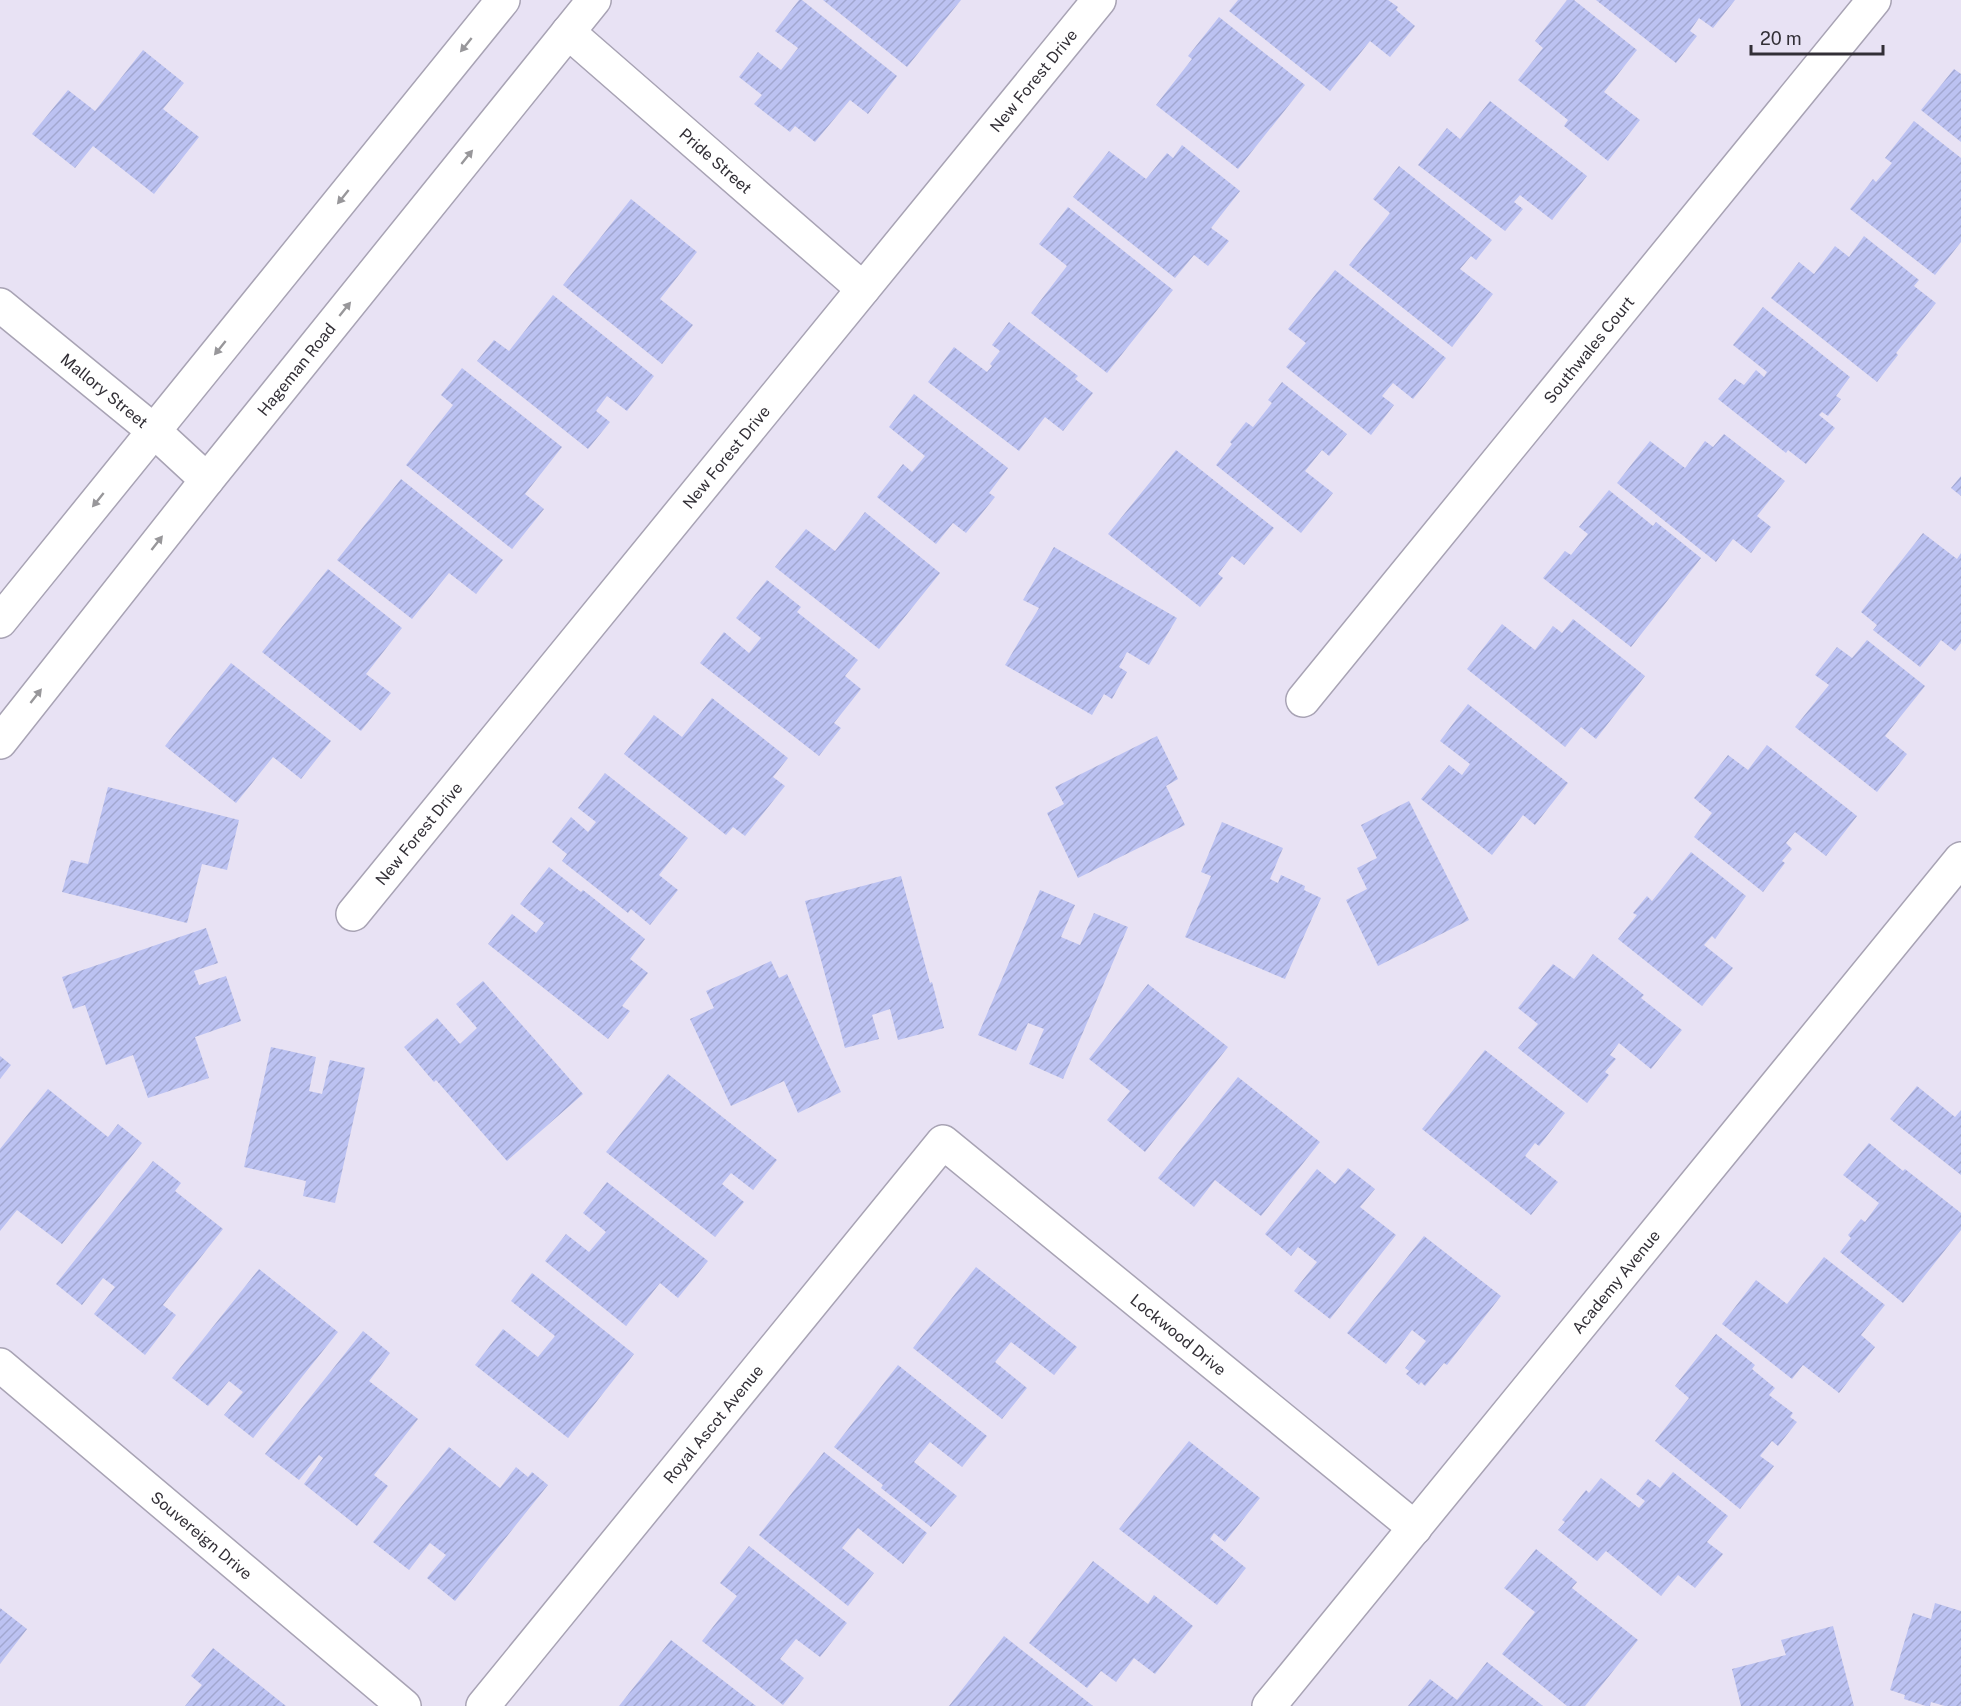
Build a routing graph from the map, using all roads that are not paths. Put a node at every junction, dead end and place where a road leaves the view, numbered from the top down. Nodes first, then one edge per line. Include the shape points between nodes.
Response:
1 (503, 0) edge
2 (594, 0) edge
3 (1099, 0) edge
4 (1874, 0) edge
5 (568, 32) junction
6 (863, 289) junction
7 (0, 305) edge
8 (154, 430) junction
9 (207, 480) junction
10 (0, 621) edge
11 (1303, 700) dead end
12 (0, 742) edge
13 (1961, 859) edge
14 (353, 914) dead end
15 (943, 1142) joint
16 (0, 1365) edge
17 (1415, 1528) junction
18 (404, 1706) edge
19 (483, 1706) edge
20 (1269, 1706) edge

1 -> 8 street
2 - 5 street, Hageman Road
3 - 6 street, New Forest Drive
4 - 11 street, Southwales Court
5 - 6 street, Pride Street
9 -> 5 street, Hageman Road
6 - 14 street, New Forest Drive
7 - 8 street, Mallory Street
8 - 9 street, Mallory Street
8 -> 10 street
12 -> 9 street, Hageman Road
13 - 17 street, Academy Avenue
15 - 17 street, Lockwood Drive
15 - 19 street, Royal Ascot Avenue
16 - 18 street, Souvereign Drive
17 - 20 street, Academy Avenue

